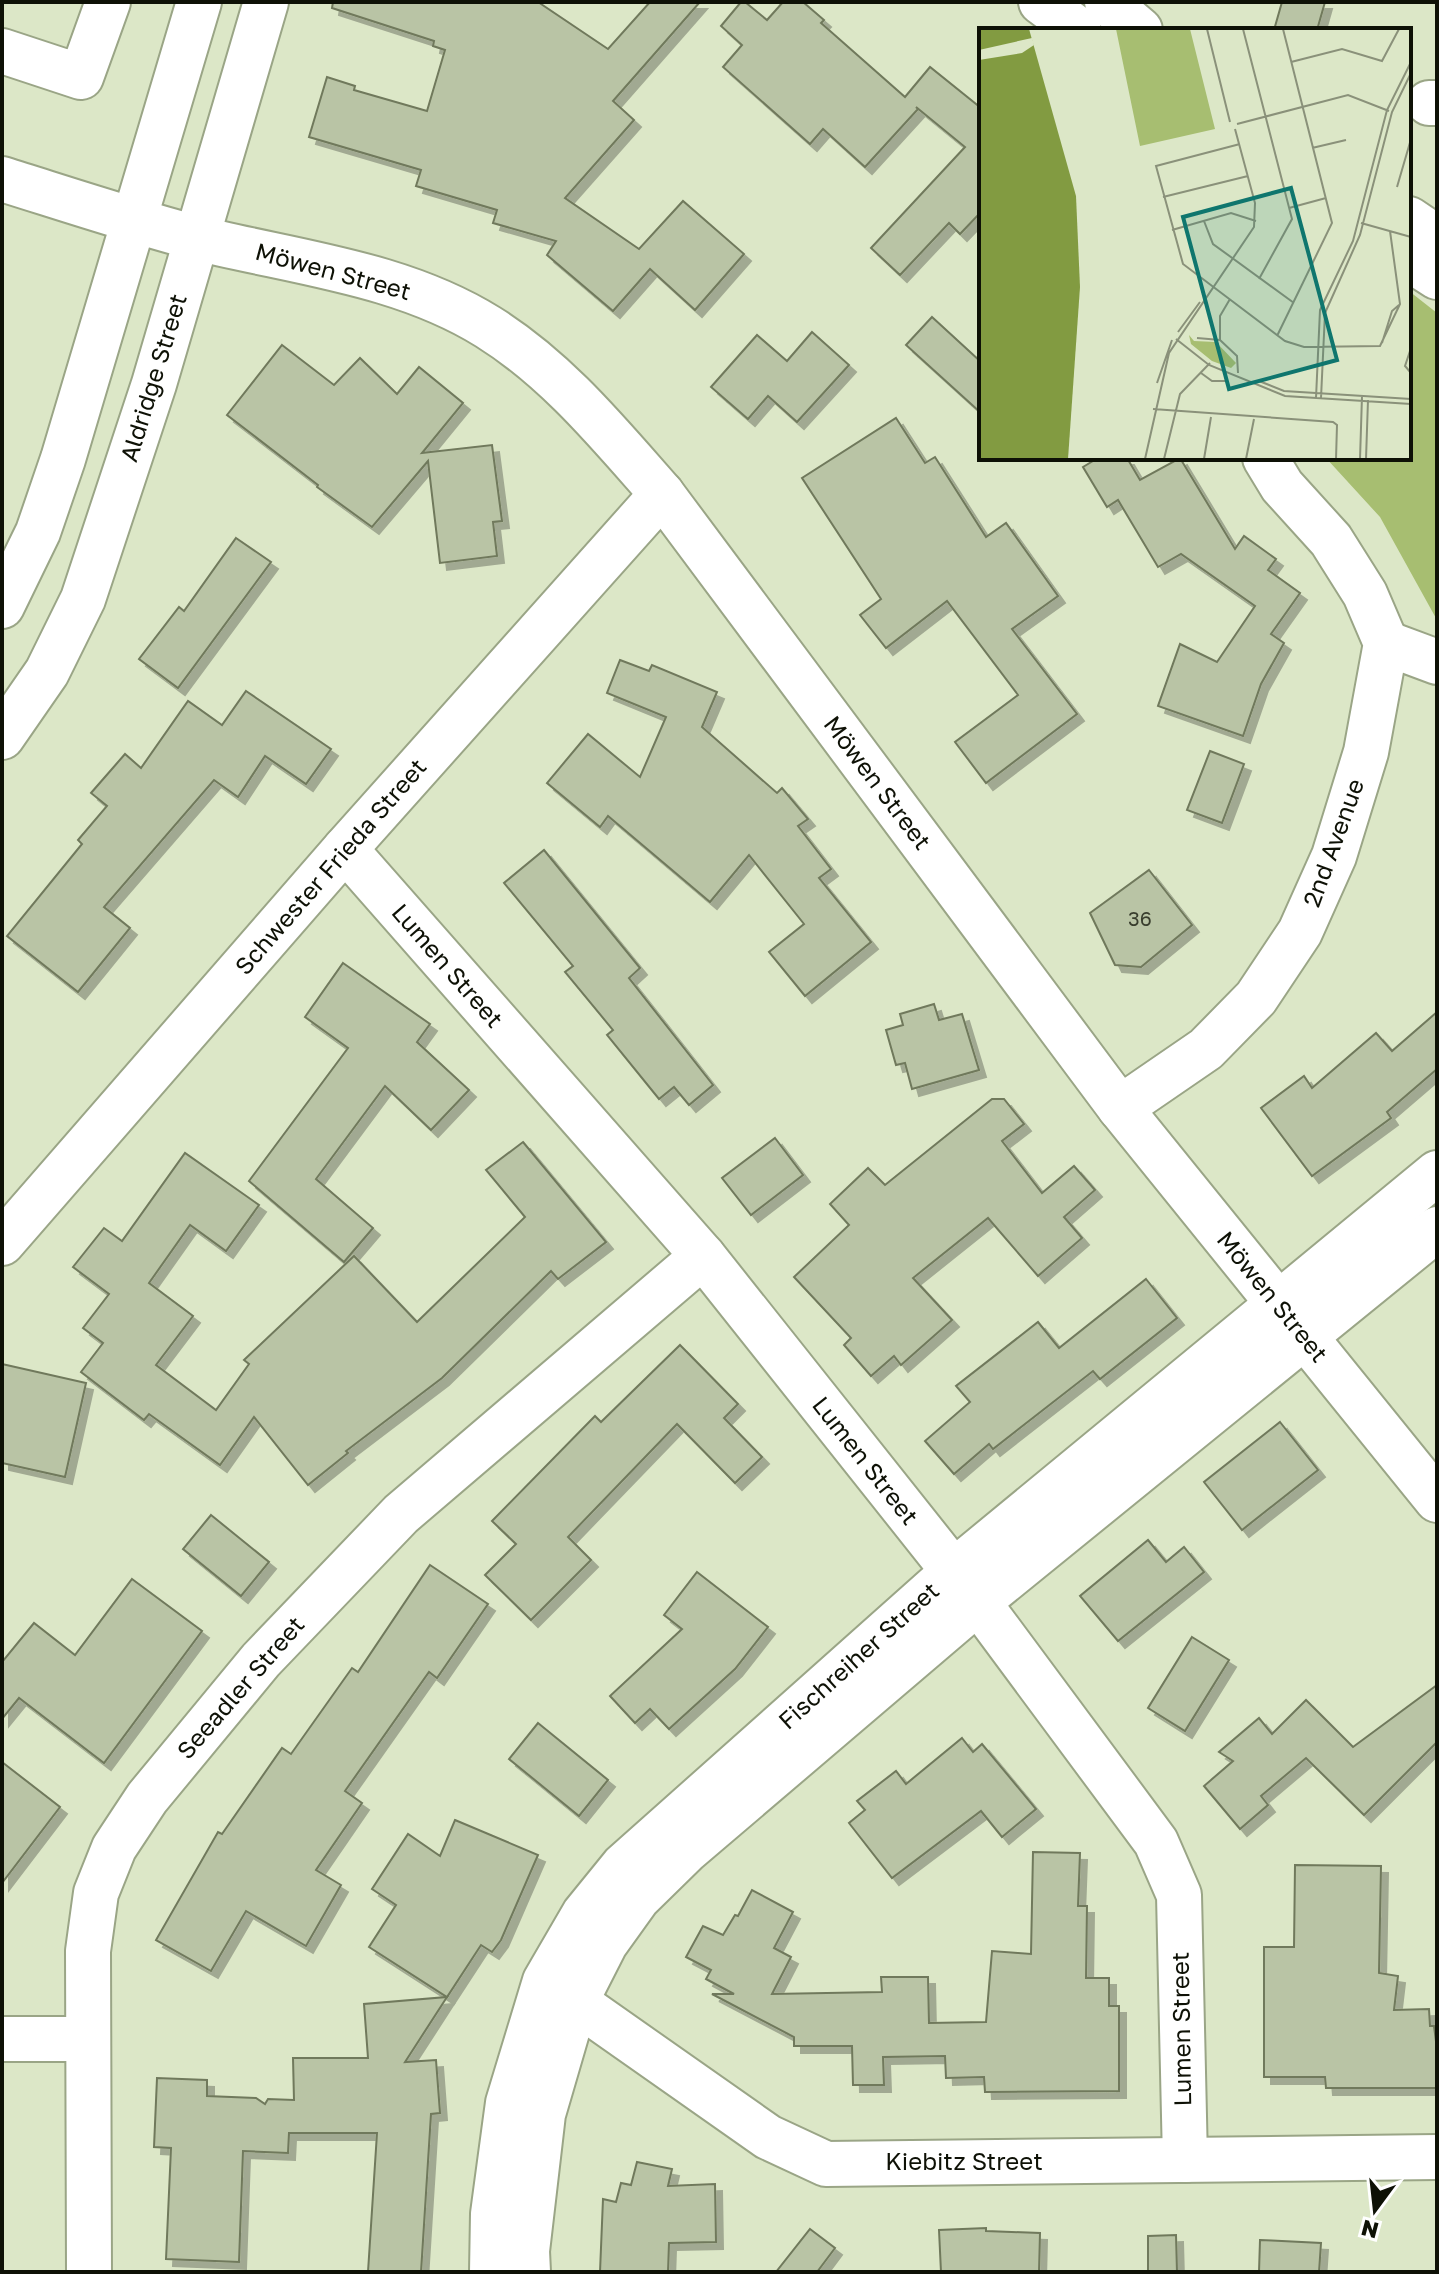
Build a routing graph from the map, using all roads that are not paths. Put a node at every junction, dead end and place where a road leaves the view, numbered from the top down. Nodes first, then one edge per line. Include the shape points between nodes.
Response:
1 (108, 2) edge
2 (199, 2) edge
3 (266, 2) edge
4 (1041, 2) edge
5 (1107, 2) edge
6 (1076, 28) edge
7 (1138, 28) edge
8 (2, 51) edge
9 (2, 179) edge
10 (1411, 220) edge
11 (134, 221) junction
12 (195, 237) junction
13 (1437, 238) edge
14 (1411, 260) edge
15 (1437, 277) edge
16 (1266, 460) edge
17 (662, 494) junction
18 (2, 606) edge
19 (1386, 643) junction
20 (1437, 662) edge
21 (2, 737) edge
22 (345, 849) junction
23 (1120, 1108) junction
24 (1437, 1173) edge
25 (1437, 1229) edge
26 (2, 1243) edge
27 (703, 1256) junction
28 (1291, 1320) junction
29 (1437, 1500) edge
30 (965, 1587) junction
31 (561, 1991) junction
32 (2, 2039) edge
33 (88, 2039) junction
34 (1437, 2157) edge
35 (1185, 2160) junction
36 (89, 2272) edge
37 (492, 2272) edge
38 (528, 2272) edge

1 - 8 street via 81,77
2 - 11 street
3 - 12 street, Aldridge Street
4 - 6 street
5 - 7 street
9 - 11 street, Möwen Street
10 - 13 street
11 - 12 street, Möwen Street
11 - 18 street via 43,517
12 - 17 street, Möwen Street via 361,275 424,296 486,326 536,361 582,404
12 - 21 street, Aldridge Street via 154,384 83,599 47,672
14 - 15 street
16 - 19 street via 1282,486 1331,540 1365,594
17 - 22 street, Schwester Frieda Street
17 - 23 street, Möwen Street
19 - 20 street
19 - 23 street, 2nd Avenue via 1366,752 1334,856 1300,932 1256,998 1206,1049
22 - 26 street, Schwester Frieda Street
22 - 27 street, Lumen Street
23 - 28 street, Möwen Street
24 - 28 street, Fischreiher Street
25 - 28 street, Fischreiher Street
27 - 30 street, Lumen Street
27 - 33 street, Seeadler Street via 401,1514 261,1660 147,1798 114,1848 96,1893 88,1951
28 - 29 street, Möwen Street
28 - 30 street, Fischreiher Street
30 - 31 street, Fischreiher Street via 657,1879
30 - 35 street, Lumen Street via 1156,1842 1179,1895
31 - 35 street, Kiebitz Street via 768,2137 826,2164
31 - 37 street, Fischreiher Street via 508,2103 493,2214
31 - 38 street, Fischreiher Street
32 - 33 street
33 - 36 street, Seeadler Street
34 - 35 street, Kiebitz Street

